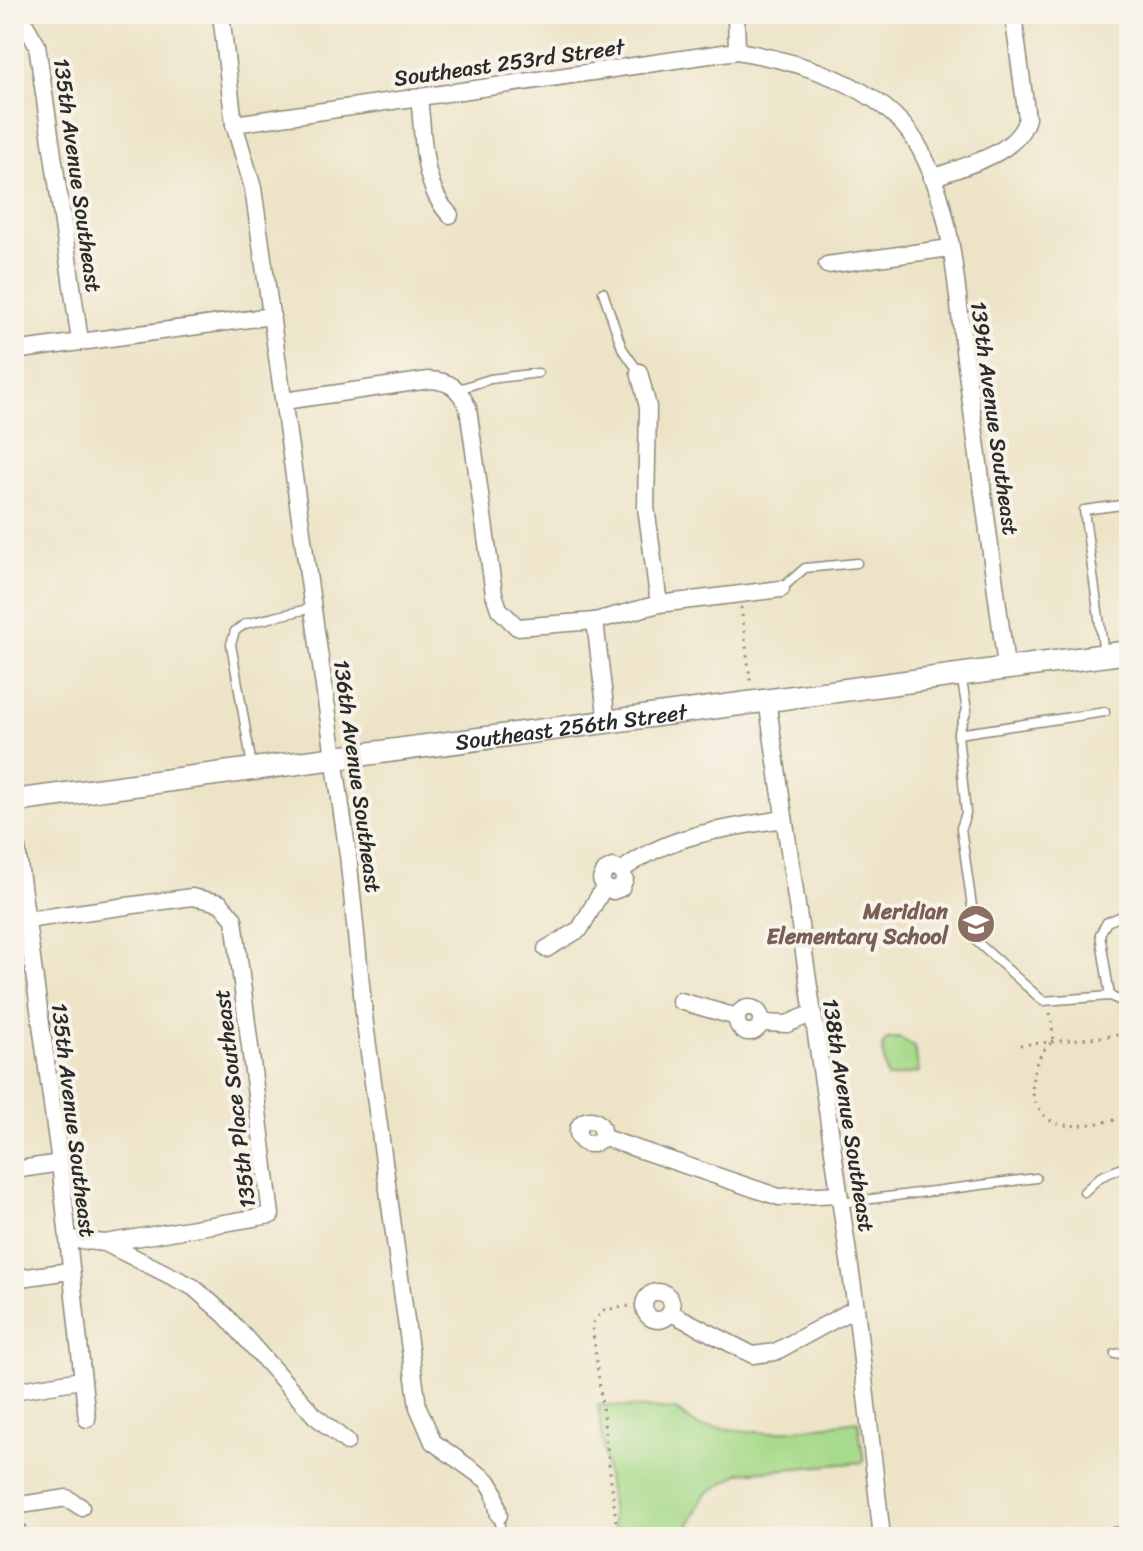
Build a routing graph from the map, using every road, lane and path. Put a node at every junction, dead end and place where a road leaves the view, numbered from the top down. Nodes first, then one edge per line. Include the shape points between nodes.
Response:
1 (221, 14) edge
2 (736, 14) edge
3 (1013, 14) edge
4 (16, 22) edge
5 (737, 51) junction
6 (419, 98) junction
7 (234, 124) junction
8 (932, 178) junction
9 (450, 215) dead end
10 (950, 248) junction
11 (827, 265) dead end
12 (603, 292) dead end
13 (272, 316) junction
14 (80, 341) junction
15 (14, 351) edge
16 (639, 372) joint
17 (538, 373) dead end
18 (459, 389) junction
19 (284, 401) junction
20 (1129, 504) edge
21 (857, 563) dead end
22 (781, 589) joint
23 (739, 594) junction
24 (659, 604) junction
25 (313, 607) junction
26 (595, 621) junction
27 (1129, 652) edge
28 (1104, 655) junction
29 (1006, 666) junction
30 (961, 673) junction
31 (760, 701) junction
32 (1105, 712) dead end
33 (607, 723) junction
34 (958, 734) junction
35 (335, 760) junction
36 (252, 771) junction
37 (14, 801) edge
38 (784, 819) junction
39 (14, 827) edge
40 (1129, 913) edge
41 (26, 920) junction
42 (546, 949) dead end
43 (1110, 996) junction
44 (680, 1001) dead end
45 (1049, 1001) junction
46 (1129, 1005) edge
47 (811, 1014) junction
48 (1129, 1034) edge
49 (1054, 1041) junction
50 (1020, 1045) dead end
51 (1129, 1118) edge
52 (602, 1137) dead end
53 (60, 1163) junction
54 (1129, 1165) edge
55 (14, 1170) edge
56 (1036, 1178) dead end
57 (1084, 1192) dead end
58 (839, 1198) junction
59 (69, 1239) junction
60 (105, 1243) junction
61 (69, 1271) junction
62 (14, 1279) edge
63 (644, 1304) joint
64 (856, 1308) junction
65 (1129, 1352) edge
66 (1115, 1354) dead end
67 (81, 1380) junction
68 (14, 1391) edge
69 (87, 1419) dead end
70 (347, 1442) dead end
71 (14, 1506) edge
72 (81, 1507) dead end
73 (499, 1515) joint
74 (14, 1518) edge
75 (1129, 1534) edge
76 (41, 1537) edge
77 (501, 1537) edge
78 (618, 1537) edge
79 (882, 1537) edge
80 (1108, 1537) edge

1 - 7 street, 136th Avenue Southeast
2 - 5 street
3 - 8 street via 1027,118 1023,134 1012,145
4 - 14 street, 135th Avenue Southeast via 33,34 37,45
5 - 6 street, Southeast 253rd Street
5 - 8 street, Southeast 253rd Street via 797,65 851,86 892,114 915,141
6 - 7 street, Southeast 253rd Street
6 - 9 street via 429,175
7 - 13 street, 136th Avenue Southeast via 253,188
8 - 10 street, 139th Avenue Southeast
10 - 11 street
10 - 29 street, 139th Avenue Southeast
12 - 16 lane via 622,348
13 - 14 street
13 - 19 street, 136th Avenue Southeast
14 - 15 street
16 - 24 street via 648,407 646,507
17 - 18 lane
18 - 19 street via 429,380
18 - 26 street via 468,408 494,594 508,620 528,629
19 - 25 street, 136th Avenue Southeast
20 - 28 lane via 1084,510
21 - 22 lane via 805,568
22 - 23 street
23 - 24 street
23 - 31 path
24 - 26 street
25 - 35 street, 136th Avenue Southeast
25 - 36 lane via 235,631 231,644
26 - 33 street
27 - 28 main road, Southeast 256th Street
28 - 29 main road, Southeast 256th Street
29 - 30 main road, Southeast 256th Street
30 - 31 main road, Southeast 256th Street
30 - 34 lane via 967,710
31 - 33 main road, Southeast 256th Street
31 - 38 street, 138th Avenue Southeast
32 - 34 lane
33 - 35 main road, Southeast 256th Street
34 - 45 lane via 966,813 961,828 977,942
35 - 36 main road, Southeast 256th Street
35 - 73 street, 136th Avenue Southeast via 418,1407 433,1442 488,1481
36 - 37 main road, Southeast 256th Street
38 - 42 street via 674,840 640,857 621,871 621,888 604,887 580,929
38 - 47 street, 138th Avenue Southeast
39 - 41 street, 135th Avenue Southeast
40 - 43 lane via 1101,929
41 - 53 street, 135th Avenue Southeast
41 - 60 street, 135th Place Southeast via 192,897 207,898 228,909 234,919 271,1215
43 - 45 lane
43 - 46 lane
44 - 47 street via 737,1017 752,1008 761,1023 787,1024
45 - 49 path
47 - 58 street, 138th Avenue Southeast
48 - 49 path
49 - 50 path
49 - 51 path via 1040,1050 1033,1064 1039,1109 1069,1125
52 - 58 street via 779,1197
53 - 55 street
53 - 59 street, 135th Avenue Southeast
54 - 57 lane via 1100,1177
56 - 58 lane
58 - 64 street, 138th Avenue Southeast
59 - 60 street
59 - 61 street, 135th Avenue Southeast
60 - 70 street via 211,1301 315,1416
61 - 62 street
61 - 67 street, 135th Avenue Southeast
63 - 64 street via 660,1292 672,1302 671,1313 753,1355 775,1352
63 - 78 path via 604,1310 597,1314 590,1334
64 - 79 street, 138th Avenue Southeast
65 - 66 lane
67 - 68 street
67 - 69 street, 135th Avenue Southeast
71 - 72 street via 67,1498
73 - 77 lane
74 - 76 path
75 - 80 street

